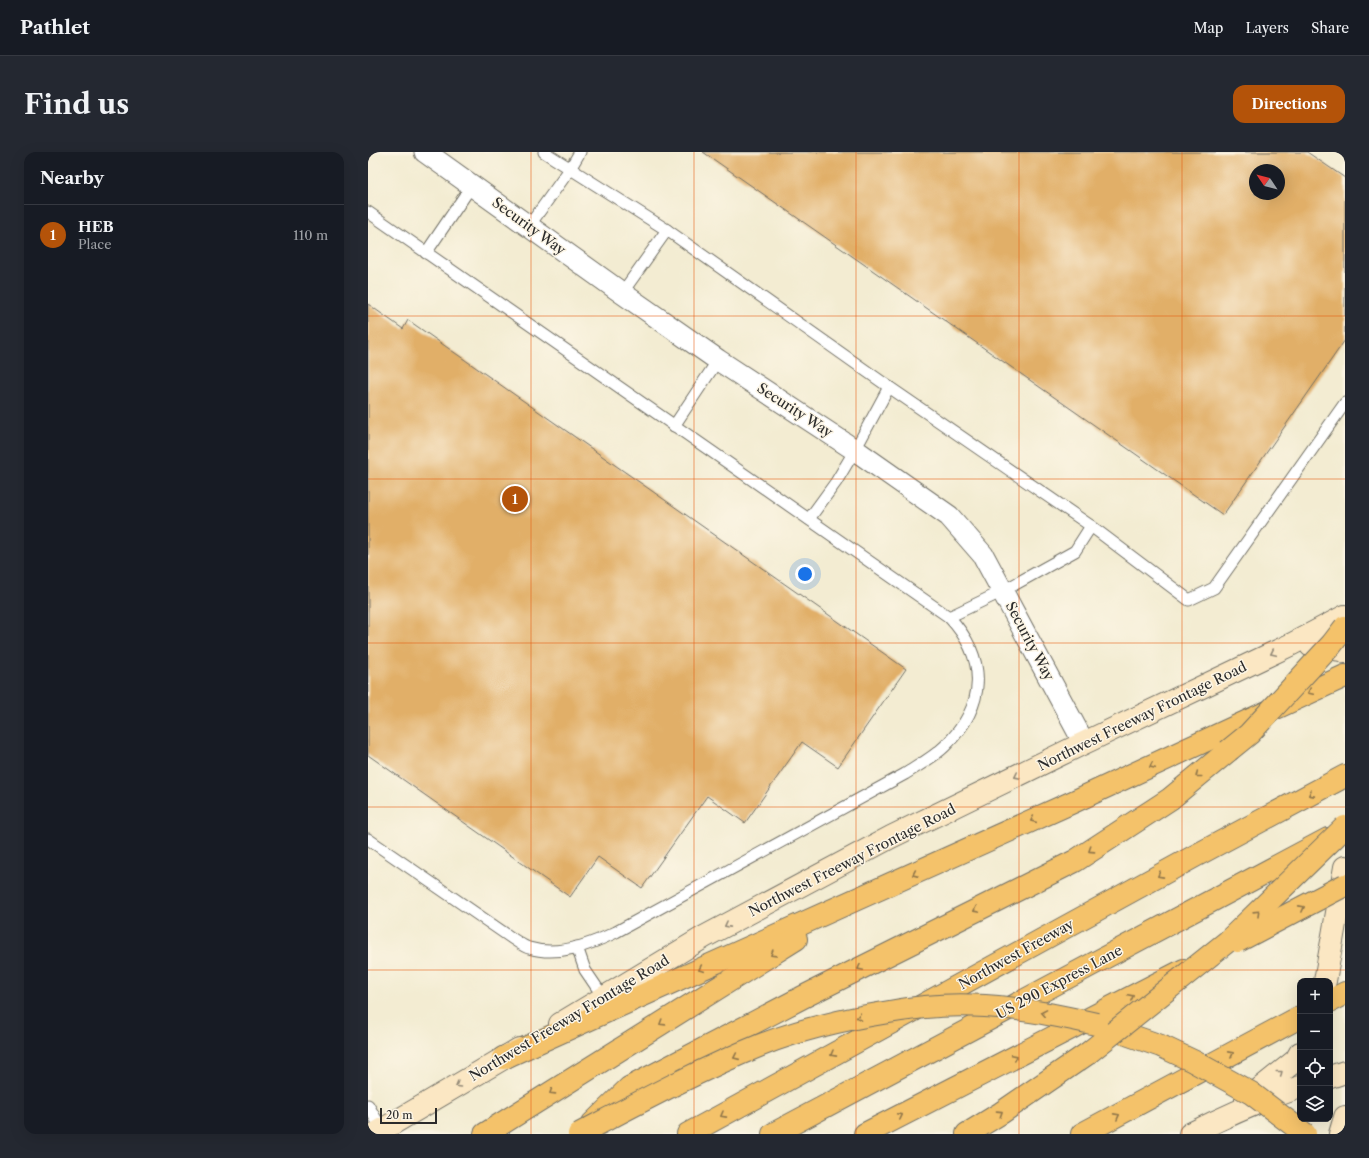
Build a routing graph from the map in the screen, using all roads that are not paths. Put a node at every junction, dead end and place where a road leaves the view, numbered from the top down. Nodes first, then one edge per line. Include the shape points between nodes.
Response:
1 (544, 152) edge
2 (580, 152) edge
3 (437, 155) edge
4 (570, 168) junction
5 (472, 185) junction
6 (368, 212) edge
7 (529, 226) junction
8 (667, 230) junction
9 (426, 252) junction
10 (622, 293) junction
11 (718, 360) junction
12 (889, 387) junction
13 (1345, 403) edge
14 (674, 426) junction
15 (856, 450) junction
16 (810, 519) junction
17 (1091, 526) junction
18 (1003, 591) junction
19 (1345, 616) edge
20 (949, 617) junction
21 (1345, 627) edge
22 (1292, 644) junction
23 (1345, 652) edge
24 (1345, 676) edge
25 (1084, 743) junction
26 (1345, 776) edge
27 (1345, 827) edge
28 (1345, 830) edge
29 (368, 839) edge
30 (1345, 867) edge
31 (1345, 885) edge
32 (865, 896) junction
33 (577, 947) junction
34 (1326, 978) edge
35 (1345, 993) edge
36 (604, 998) junction
37 (1333, 999) edge
38 (1297, 1019) edge
39 (503, 1058) junction
40 (1297, 1058) edge
41 (1345, 1072) edge
42 (1333, 1076) edge
43 (1297, 1088) edge
44 (368, 1105) edge
45 (1228, 1115) junction
46 (1345, 1117) edge
47 (378, 1132) edge
48 (583, 1132) edge
49 (485, 1134) edge
50 (688, 1134) edge
51 (773, 1134) edge
52 (865, 1134) edge
53 (967, 1134) edge
54 (1082, 1134) edge
55 (1190, 1134) edge
56 (1305, 1134) edge
57 (1340, 1134) edge

1 - 4 lane
2 - 4 lane
3 - 5 street, Security Way
4 - 7 lane
4 - 8 lane
5 - 7 street, Security Way
5 - 9 lane
6 - 9 lane
7 - 10 street, Security Way
8 - 10 lane
8 - 12 lane
9 - 14 lane
10 - 11 street, Security Way
11 - 14 lane
11 - 15 street, Security Way
12 - 15 lane
12 - 17 lane
13 - 17 lane via 1214,588 1189,600
14 - 16 lane
15 - 16 lane
15 - 18 street, Security Way via 949,516 983,555
16 - 20 lane
17 - 18 lane via 1075,551
18 - 20 lane
18 - 25 street, Security Way
19 - 22 main road, Northwest Freeway Frontage Road
20 - 33 lane via 969,644 975,659 977,679 973,707 956,734 944,746 906,774 601,940
21 -> 48 highway, bridge via 1249,734 1163,803 1075,861 803,997 629,1088
22 - 23 main road
22 -> 25 main road, Northwest Freeway Frontage Road
24 -> 32 highway, bridge
25 -> 36 main road, Northwest Freeway Frontage Road via 891,837 704,937
26 -> 50 highway, Northwest Freeway via 1194,856
53 -> 27 highway, bridge via 1087,1054 1228,941
28 - 51 highway, US 290 Express Lane, bridge
29 - 33 lane via 528,948 545,951
30 - 34 main road
52 -> 31 highway, bridge
32 -> 39 highway
32 -> 49 highway
33 - 36 lane via 585,970
35 - 37 highway
36 - 39 main road, Northwest Freeway Frontage Road
54 -> 38 highway
39 -> 47 main road, Northwest Freeway Frontage Road
45 -> 40 main road
41 - 42 main road
43 - 45 main road
44 - 47 lane
45 - 55 main road
46 - 57 main road
56 -> 48 highway, bridge via 1251,1093 1161,1046 1096,1024 1062,1016 1029,1010 960,1006 925,1007 859,1017 792,1034 712,1067

